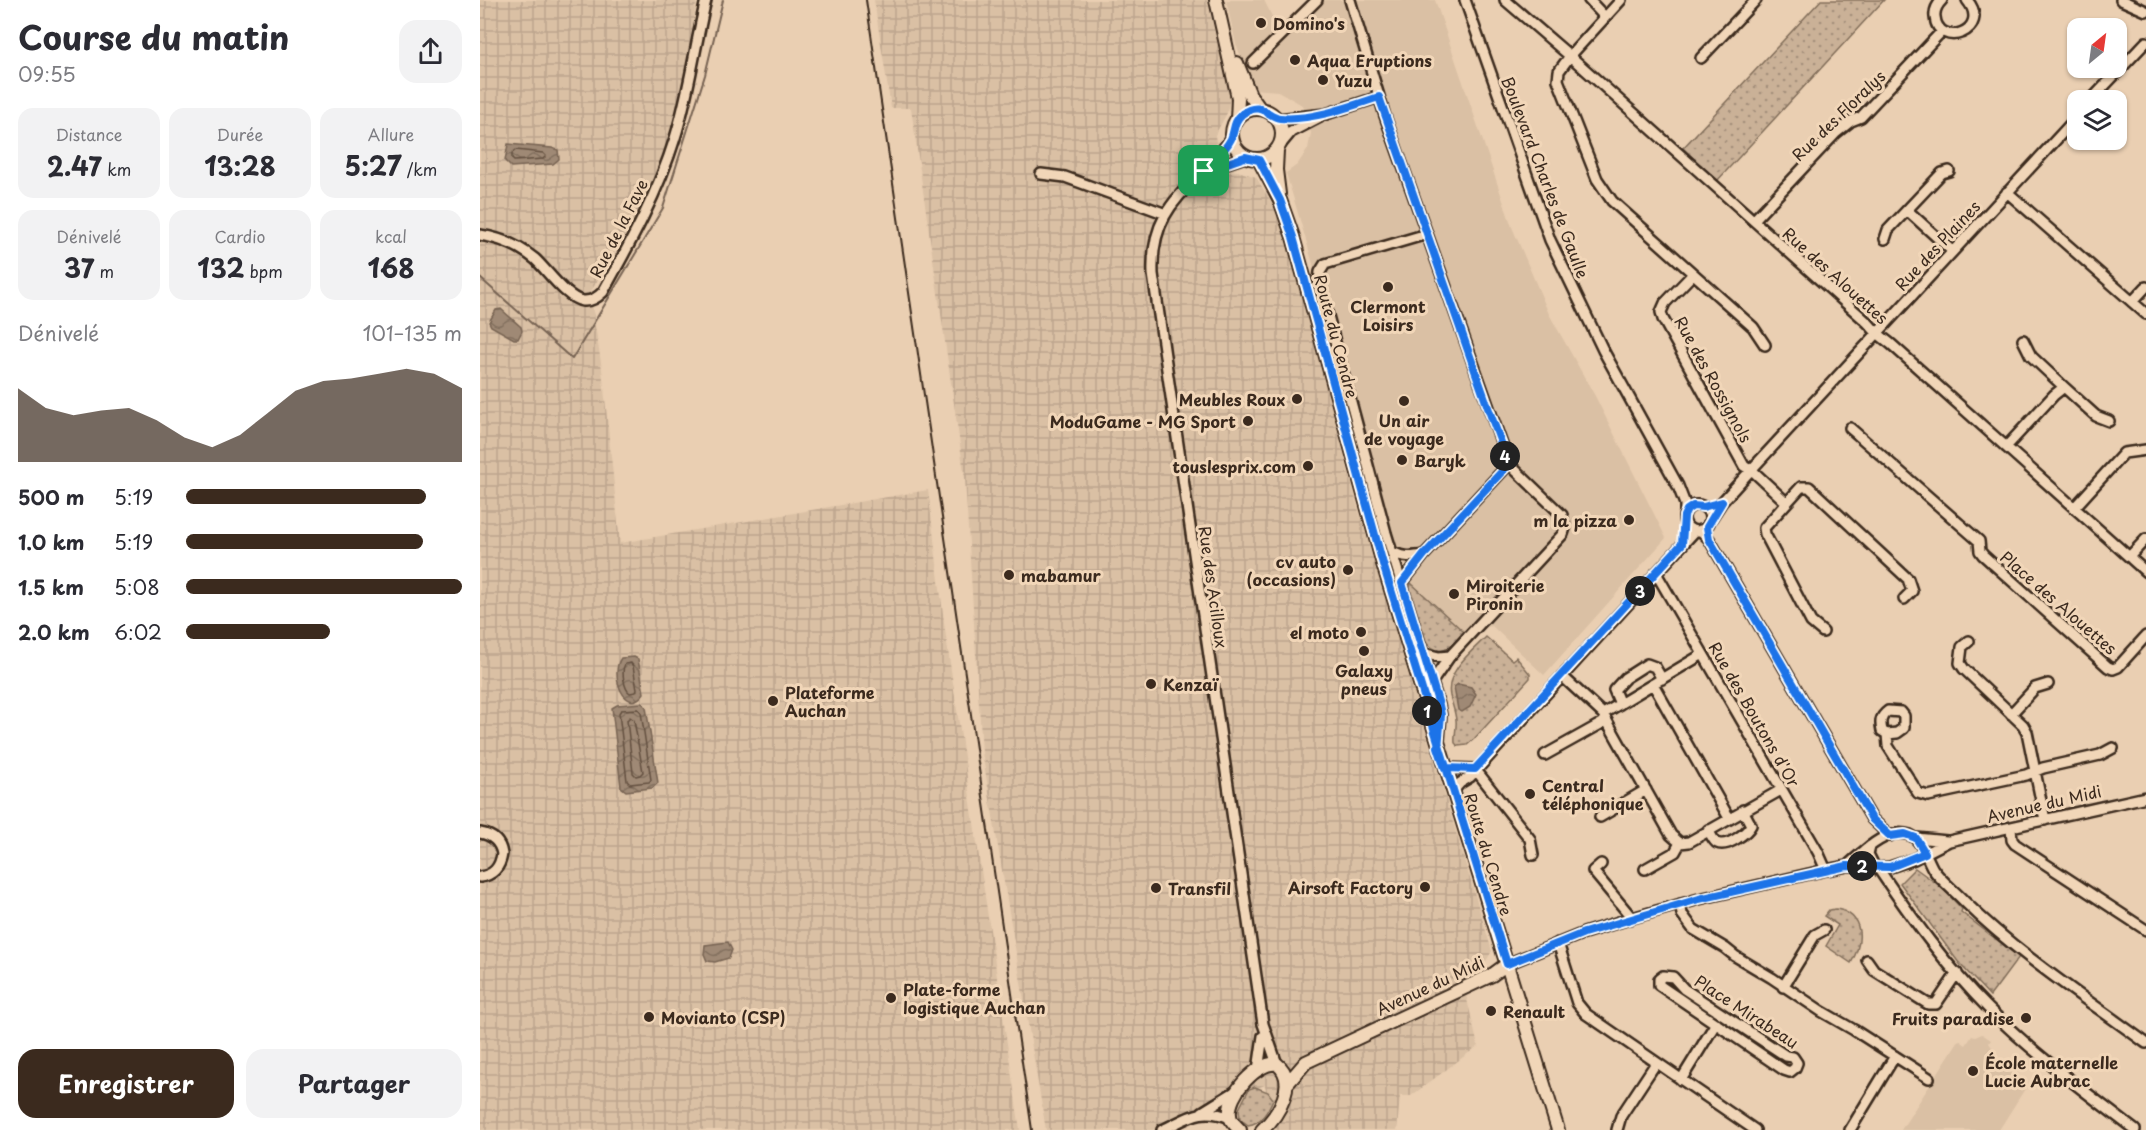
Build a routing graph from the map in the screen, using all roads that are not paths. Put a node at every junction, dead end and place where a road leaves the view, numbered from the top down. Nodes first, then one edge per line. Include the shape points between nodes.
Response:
1 (706, 0) edge
2 (1216, 0) edge
3 (1317, 0) edge
4 (1350, 0) edge
5 (1465, 0) edge
6 (1504, 0) edge
7 (1589, 0) edge
8 (1621, 0) edge
9 (1756, 0) edge
10 (1942, 0) edge
11 (1967, 0) edge
12 (2121, 0) edge
13 (2146, 11) edge
14 (1605, 17) junction
15 (1942, 31) junction
16 (1224, 32) junction
17 (2146, 42) edge
18 (1570, 56) junction
19 (1701, 58) dead end
20 (1253, 63) dead end
21 (2100, 90) edge
22 (1379, 97) junction
23 (1260, 109) junction
24 (1326, 114) junction
25 (1277, 119) junction
26 (1237, 120) junction
27 (2067, 128) edge
28 (1232, 137) junction
29 (1279, 147) junction
30 (1245, 157) junction
31 (1259, 160) junction
32 (1204, 171) junction
33 (1949, 171) dead end
34 (1041, 174) dead end
35 (2007, 192) junction
36 (1280, 200) junction
37 (1908, 210) junction
38 (1166, 214) junction
39 (1754, 220) junction
40 (1427, 234) junction
41 (480, 235) edge
42 (1885, 238) dead end
43 (1952, 251) junction
44 (1693, 274) junction
45 (2146, 287) edge
46 (2132, 302) junction
47 (2146, 314) edge
48 (1877, 333) junction
49 (2023, 340) dead end
50 (1765, 345) dead end
51 (2064, 387) junction
52 (2109, 421) dead end
53 (1850, 428) dead end
54 (2006, 447) junction
55 (2146, 450) edge
56 (1509, 464) junction
57 (1751, 470) junction
58 (1678, 486) junction
59 (1722, 502) junction
60 (1786, 502) junction
61 (1702, 506) junction
62 (2074, 508) junction
63 (1685, 517) junction
64 (1703, 527) junction
65 (2146, 539) edge
66 (1682, 544) junction
67 (1392, 552) junction
68 (1424, 555) junction
69 (2130, 557) junction
70 (2146, 572) edge
71 (1656, 573) junction
72 (1402, 583) junction
73 (1904, 599) dead end
74 (1823, 632) dead end
75 (2146, 636) edge
76 (1969, 641) dead end
77 (1423, 653) junction
78 (1703, 654) junction
79 (1450, 656) junction
80 (1562, 676) junction
81 (1662, 679) junction
82 (1432, 682) junction
83 (1653, 684) junction
84 (2048, 684) dead end
85 (1620, 704) junction
86 (2011, 714) junction
87 (1605, 718) junction
88 (1887, 734) dead end
89 (1438, 747) junction
90 (2112, 748) dead end
91 (1545, 755) dead end
92 (1445, 768) junction
93 (1475, 769) junction
94 (2036, 771) junction
95 (1646, 790) junction
96 (1781, 790) junction
97 (1453, 791) junction
98 (2146, 797) edge
99 (1743, 810) junction
100 (1600, 817) dead end
101 (1729, 818) junction
102 (1872, 819) junction
103 (2044, 820) junction
104 (2011, 828) junction
105 (1708, 830) junction
106 (480, 833) edge
107 (1890, 836) junction
108 (1916, 838) junction
109 (1949, 841) junction
110 (1680, 843) junction
111 (1874, 843) junction
112 (1925, 853) junction
113 (1533, 855) dead end
114 (1601, 864) dead end
115 (1847, 866) junction
116 (1876, 867) junction
117 (1645, 869) dead end
118 (1826, 870) junction
119 (480, 877) edge
120 (1680, 904) junction
121 (1632, 918) junction
122 (1824, 930) dead end
123 (2146, 930) edge
124 (1558, 943) junction
125 (1867, 960) dead end
126 (1507, 964) junction
127 (1957, 973) junction
128 (1783, 987) junction
129 (1716, 1023) junction
130 (1263, 1024) junction
131 (2146, 1043) edge
132 (1895, 1056) junction
133 (1306, 1062) junction
134 (1656, 1063) junction
135 (1277, 1064) junction
136 (1258, 1070) junction
137 (1929, 1078) dead end
138 (1681, 1080) junction
139 (1287, 1084) junction
140 (1239, 1089) junction
141 (1202, 1112) junction
142 (1275, 1124) edge
143 (1234, 1125) edge
144 (1619, 1129) edge
145 (1162, 1130) edge
146 (1262, 1130) edge
147 (1558, 1130) edge
148 (1755, 1130) edge
149 (1850, 1130) edge
150 (2135, 1130) edge

1 - 41 street, Rue de la Fave via 674,141 644,218 603,292 584,302 572,297 526,253
2 - 16 main road
3 - 20 street
4 - 22 street
5 - 58 street, Boulevard Charles de Gaulle via 1550,240 1603,350
6 - 18 street, Rue des Alouettes
7 - 14 street
8 - 14 street
9 - 19 street
10 - 15 street via 1935,14
11 - 15 street via 1974,10 1970,27 1960,34
12 - 13 street
14 - 18 street
15 - 39 street, Rue des Floralys via 1861,117 1836,133
16 - 23 main road via 1250,95
16 - 26 main road via 1238,98
17 - 21 street
18 - 39 street, Rue des Alouettes
18 - 44 street via 1559,71 1558,80 1601,185 1612,201
22 - 24 street
22 - 40 street
23 - 25 main road
23 - 26 main road via 1247,111
24 - 25 street
24 - 29 street via 1291,132
25 - 29 main road via 1282,131
26 - 28 main road
27 - 35 street, Rue des Plaines
28 - 30 main road
28 - 32 street, Rue des Acilloux
29 - 31 main road
29 - 36 main road, Route du Cendre via 1276,170
30 - 31 main road
30 - 32 street, Rue des Acilloux
31 - 36 main road, Route du Cendre
32 - 38 street, Rue des Acilloux via 1184,189
33 - 37 street via 1942,173
34 - 38 street via 1065,177
35 - 43 street, Rue des Plaines
35 - 46 street
36 - 89 main road, Route du Cendre
37 - 42 street
37 - 43 street
38 - 130 street, Rue des Acilloux via 1155,244 1153,274
39 - 48 street, Rue des Alouettes
40 - 56 street
40 - 67 street via 1325,264 1318,282
43 - 48 street, Rue des Plaines
44 - 50 street via 1753,327
44 - 57 street, Rue des Rossignols via 1665,303 1663,319 1744,466
45 - 46 street
46 - 47 street
48 - 54 street, Rue des Alouettes
48 - 57 street, Rue des Plaines
49 - 51 street via 2031,356
51 - 52 street via 2096,416
51 - 54 street
53 - 75 street, Place des Alouettes via 1979,541 1983,555 2108,667 2118,667
54 - 62 street, Rue des Alouettes
55 - 62 street via 2124,453
56 - 68 street
56 - 79 street via 1562,515 1565,528
57 - 59 street, Rue des Plaines
57 - 60 street, Rue des Rossignols
58 - 61 street, Boulevard Charles de Gaulle
58 - 63 street, Boulevard Charles de Gaulle
59 - 61 street
59 - 64 street, Rue des Plaines
60 - 73 street via 1801,487 1809,487 1908,579 1912,591
60 - 74 street via 1764,528 1765,534 1811,622
61 - 63 street via 1693,506
61 - 64 street via 1708,511
62 - 69 street, Rue des Alouettes
63 - 64 street via 1690,529
63 - 66 street
64 - 66 street, Rue des Plaines
64 - 102 street
65 - 69 street
66 - 71 street, Rue des Plaines
67 - 68 street via 1401,556
67 - 72 street
68 - 72 street
69 - 70 street, Rue des Alouettes
71 - 78 street, Rue des Boutons d'Or
71 - 80 street, Rue des Plaines
72 - 77 street
76 - 86 street via 1962,647 1960,663
77 - 79 street
77 - 82 street
78 - 81 street
78 - 96 street, Rue des Boutons d'Or
79 - 82 street
80 - 87 street
80 - 93 street, Rue des Plaines
81 - 83 street
81 - 85 street via 1655,667 1647,664 1614,690
82 - 89 street via 1441,715
83 - 85 street
83 - 101 street
84 - 86 street via 2035,688
85 - 87 street
86 - 94 street via 2027,732
87 - 91 street
87 - 95 street
88 - 94 street via 1888,746 1918,793 1928,796
89 - 92 main road, Route du Cendre
90 - 94 street via 2100,755
92 - 93 street
92 - 97 main road, Route du Cendre
93 - 97 street, Rue des Plaines
93 - 113 street via 1530,839
94 - 103 street
95 - 100 street
95 - 110 street via 1671,835
96 - 99 street
96 - 118 street, Rue des Boutons d'Or
97 - 126 main road, Route du Cendre
98 - 103 street, Avenue du Midi
99 - 101 street
99 - 105 street via 1751,825 1749,831 1720,844
101 - 105 street
102 - 107 street
102 - 111 street
103 - 104 street, Avenue du Midi
104 - 109 street, Avenue du Midi
104 - 123 street via 2015,844
105 - 110 street
106 - 119 street via 496,840 501,854 497,869
107 - 108 street, Avenue du Midi via 1905,834
107 - 111 street
108 - 109 street, Avenue du Midi
108 - 112 street
109 - 112 street, Avenue du Midi
110 - 117 street via 1675,852
111 - 115 street
111 - 116 street via 1868,854
112 - 116 street, Avenue du Midi via 1890,867
112 - 131 street via 1937,873 1975,912
114 - 121 street via 1593,871
115 - 116 street, Avenue du Midi
115 - 118 street, Avenue du Midi
116 - 127 street
118 - 120 street, Avenue du Midi
120 - 121 street, Avenue du Midi
120 - 128 street via 1693,929
121 - 124 street, Avenue du Midi
122 - 128 street via 1815,935
124 - 126 street, Avenue du Midi
124 - 134 street via 1578,1006
125 - 127 street via 1874,970 1928,1004 1936,1004
126 - 133 main road, Avenue du Midi via 1492,975
126 - 147 main road, Route du Cendre
127 - 150 street via 2018,1037
128 - 132 street
129 - 129 street, Place Mirabeau via 1787,1071 1795,1068 1797,1063 1792,1057 1684,989 1673,977 1663,975 1659,979 1659,985
129 - 138 street, Place Mirabeau
130 - 135 street, Rue des Acilloux
130 - 136 street, Rue des Acilloux
132 - 137 street
132 - 149 street
133 - 135 main road, Avenue du Midi
133 - 139 main road, Avenue du Midi
134 - 138 street
134 - 144 street via 1621,1116
135 - 136 main road, Avenue du Midi
135 - 139 main road via 1286,1074
136 - 140 main road
138 - 148 street
139 - 142 main road, Avenue du Midi
140 - 141 street
140 - 143 main road via 1231,1104
141 - 143 street via 1220,1114
141 - 145 street
142 - 146 main road, Avenue du Midi

